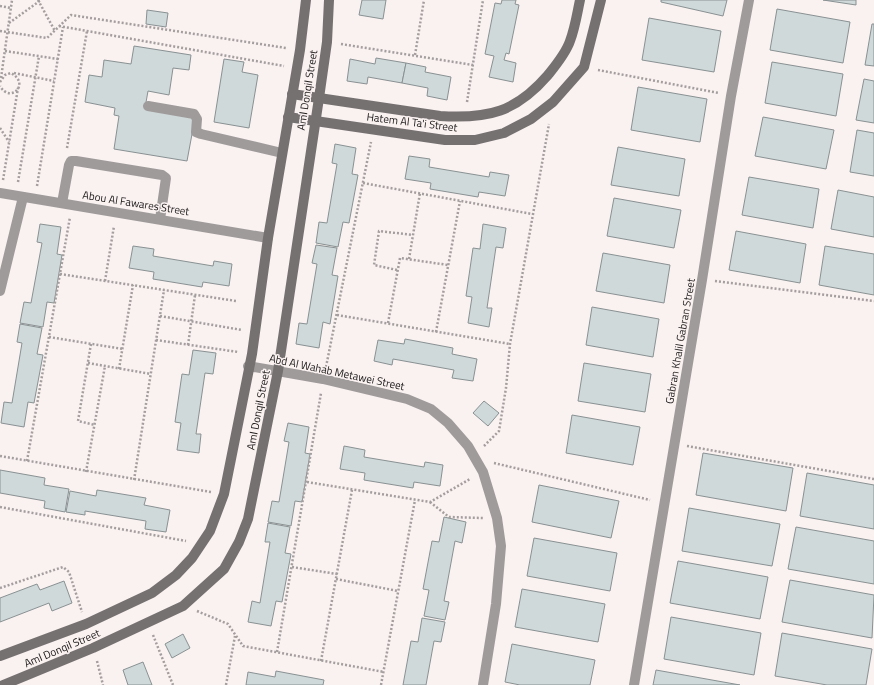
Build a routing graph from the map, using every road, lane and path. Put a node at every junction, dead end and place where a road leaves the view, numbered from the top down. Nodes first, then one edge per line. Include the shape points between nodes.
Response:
1 (12, 0) edge
2 (39, 0) edge
3 (306, 0) edge
4 (330, 0) edge
5 (424, 0) edge
6 (483, 0) edge
7 (580, 0) edge
8 (601, 0) edge
9 (749, 0) edge
10 (0, 6) edge
11 (11, 8) junction
12 (9, 24) junction
13 (61, 27) junction
14 (0, 31) edge
15 (55, 31) junction
16 (87, 31) junction
17 (8, 32) junction
18 (327, 42) junction
19 (300, 50) junction
20 (5, 51) junction
21 (415, 55) junction
22 (39, 56) junction
23 (58, 59) junction
24 (473, 65) junction
25 (584, 67) junction
26 (297, 68) junction
27 (11, 73) junction
28 (21, 75) junction
29 (36, 77) junction
30 (0, 80) edge
31 (54, 80) junction
32 (19, 82) junction
33 (0, 86) edge
34 (18, 88) junction
35 (292, 94) junction
36 (731, 96) junction
37 (319, 98) junction
38 (553, 102) junction
39 (148, 106) dead end
40 (288, 117) junction
41 (465, 118) junction
42 (315, 121) junction
43 (0, 128) edge
44 (9, 142) junction
45 (282, 153) junction
46 (69, 164) junction
47 (363, 183) dead end
48 (0, 193) edge
49 (420, 193) junction
50 (20, 196) junction
51 (35, 199) junction
52 (460, 201) junction
53 (67, 204) junction
54 (116, 212) junction
55 (532, 214) junction
56 (160, 219) junction
57 (413, 235) junction
58 (268, 238) junction
59 (409, 259) junction
60 (448, 265) junction
61 (397, 270) junction
62 (60, 274) junction
63 (702, 280) junction
64 (105, 281) junction
65 (133, 285) junction
66 (164, 290) junction
67 (0, 291) edge
68 (195, 295) junction
69 (236, 301) dead end
70 (874, 302) edge
71 (337, 315) dead end
72 (160, 316) junction
73 (191, 320) junction
74 (388, 324) junction
75 (254, 332) junction
76 (436, 332) junction
77 (49, 338) junction
78 (156, 340) junction
79 (92, 344) junction
80 (510, 344) junction
81 (188, 345) junction
82 (123, 349) junction
83 (252, 354) junction
84 (88, 363) junction
85 (106, 366) junction
86 (248, 366) junction
87 (119, 369) junction
88 (278, 371) junction
89 (151, 374) junction
90 (95, 425) junction
91 (675, 444) junction
92 (468, 446) junction
93 (0, 456) edge
94 (476, 459) junction
95 (27, 461) junction
96 (86, 472) junction
97 (483, 472) junction
98 (874, 479) edge
99 (134, 480) junction
100 (307, 482) dead end
101 (352, 490) junction
102 (224, 494) junction
103 (414, 500) junction
104 (430, 502) junction
105 (665, 504) junction
106 (0, 507) edge
107 (498, 518) junction
108 (202, 544) junction
109 (292, 567) dead end
110 (337, 574) junction
111 (336, 579) junction
112 (0, 588) edge
113 (398, 591) junction
114 (183, 606) junction
115 (86, 624) junction
116 (148, 624) junction
117 (235, 635) junction
118 (93, 648) junction
119 (0, 656) edge
120 (321, 660) junction
121 (384, 672) junction
122 (3, 685) edge
123 (103, 685) edge
124 (173, 685) edge
125 (226, 685) edge
126 (381, 685) edge
127 (483, 685) edge
128 (634, 685) edge

1 - 11 path
2 - 12 path
2 - 15 path
3 - 19 street, Aml Donqil Street
4 - 18 street, Aml Donqil Street
5 - 21 path
6 - 24 path
7 - 41 street, Hatem Al Ta'i Street via 570,42 536,89 515,105 493,113
8 - 25 street, Hatem Al Ta'i Street
9 - 36 street, Gabran Khalil Gabran Street
10 - 11 path
11 - 12 path
12 - 17 path
13 - 15 path
13 - 16 path
13 - 19 path via 71,15
13 - 23 path
14 - 17 path
15 - 17 path via 47,38
16 - 26 path
16 - 46 path via 66,151
17 - 20 path
18 - 21 path
18 - 37 street, Aml Donqil Street
19 - 26 street, Aml Donqil Street
20 - 22 path
20 - 30 path
21 - 24 path
22 - 23 path
22 - 29 path
23 - 31 path
24 - 41 path
25 - 36 path
25 - 38 street, Hatem Al Ta'i Street
26 - 35 street, Aml Donqil Street
27 - 28 path
27 - 30 path via 5,74
27 - 32 path
28 - 29 path
28 - 32 path
29 - 31 path
29 - 50 path
31 - 51 path
32 - 34 path
33 - 34 path via 8,94
34 - 44 path
35 - 37 street, Hatem Al Ta'i Street
35 - 40 street, Aml Donqil Street
36 - 63 street, Gabran Khalil Gabran Street
37 - 41 street, Hatem Al Ta'i Street
37 - 42 street, Aml Donqil Street
38 - 42 street, Hatem Al Ta'i Street via 531,119 504,133 475,140 445,140
38 - 55 path
39 - 45 street via 194,114 197,119 196,132 201,134
40 - 42 street, Hatem Al Ta'i Street
40 - 45 street, Aml Donqil Street
42 - 88 street, Aml Donqil Street
43 - 44 path
44 - 48 path
45 - 58 street, Aml Donqil Street
46 - 53 street
46 - 56 street via 76,161 162,175 166,181
47 - 49 path
48 - 50 street, Abou Al Fawares Street
49 - 52 path
49 - 57 path
50 - 51 street, Abou Al Fawares Street
50 - 67 street
51 - 53 street, Abou Al Fawares Street
52 - 55 path
52 - 60 path
53 - 54 street, Abou Al Fawares Street
53 - 62 path
54 - 56 street, Abou Al Fawares Street
54 - 64 path
55 - 80 path
56 - 58 street, Abou Al Fawares Street
57 - 59 path
57 - 61 path via 379,231 374,265
58 - 75 street, Aml Donqil Street
59 - 60 path
59 - 61 path via 400,258
60 - 76 path
61 - 74 path
62 - 64 path
62 - 77 path
63 - 70 path
63 - 91 street, Gabran Khalil Gabran Street
64 - 65 path
65 - 66 path
65 - 82 path
66 - 68 path
66 - 72 path
68 - 69 path
68 - 73 path
71 - 74 path
72 - 73 path
72 - 78 path
73 - 75 path
73 - 81 path
74 - 76 path
75 - 83 street, Aml Donqil Street
76 - 80 path
77 - 79 path
77 - 95 path
78 - 81 path
78 - 89 path
79 - 82 path
79 - 84 path
80 - 92 path via 499,431 485,446
81 - 83 path
82 - 87 path
83 - 86 street, Aml Donqil Street
84 - 85 path
84 - 90 path via 78,421
85 - 87 path
85 - 90 path
86 - 88 street, Abd Al Wahab Metawei Street
86 - 102 street, Aml Donqil Street
87 - 89 path
88 - 92 street, Abd Al Wahab Metawei Street via 407,399 431,409 448,423
88 - 114 street, Aml Donqil Street via 248,519 239,542 224,569
89 - 99 path
90 - 96 path
91 - 98 path
91 - 105 street, Gabran Khalil Gabran Street
92 - 94 street, Abd Al Wahab Metawei Street
93 - 95 path
94 - 97 street, Abd Al Wahab Metawei Street
94 - 105 path
95 - 96 path
96 - 99 path
97 - 104 path
97 - 107 street, Abd Al Wahab Metawei Street
99 - 102 path
100 - 101 path
101 - 103 path
101 - 110 path
102 - 108 street, Aml Donqil Street via 210,531
103 - 104 path
103 - 113 path
104 - 107 path via 449,517
105 - 128 street, Gabran Khalil Gabran Street
106 - 108 path
107 - 127 street, Abd Al Wahab Metawei Street via 501,546 496,604
108 - 115 street, Aml Donqil Street via 176,576 152,593
109 - 110 path
110 - 111 path
111 - 113 path
111 - 120 path
112 - 115 path via 63,567 69,572
113 - 121 path
114 - 116 street, Aml Donqil Street
114 - 117 path via 228,624
115 - 119 street, Aml Donqil Street
116 - 118 street, Aml Donqil Street
116 - 124 path
117 - 120 path via 244,646
117 - 125 path
118 - 122 street, Aml Donqil Street
118 - 123 path
120 - 121 path
121 - 126 path

